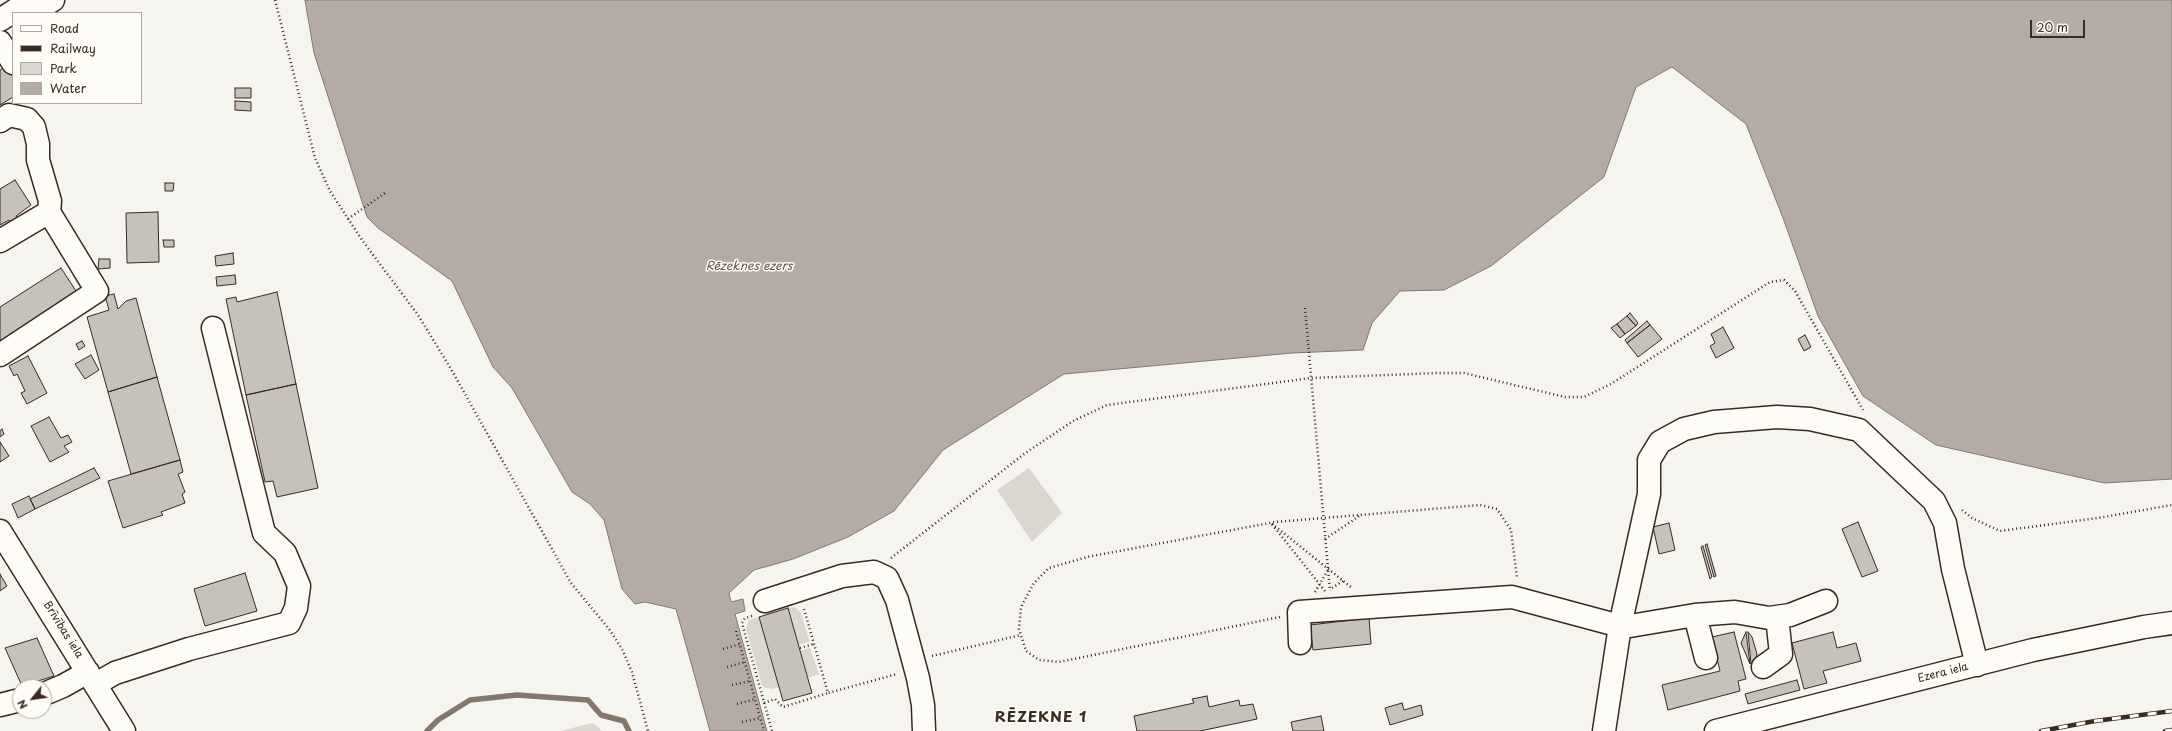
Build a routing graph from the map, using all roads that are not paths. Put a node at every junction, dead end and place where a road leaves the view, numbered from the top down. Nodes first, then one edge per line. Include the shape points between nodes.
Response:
1 (53, 0) edge
2 (12, 12) edge
3 (12, 12) edge
4 (33, 12) edge
5 (33, 12) edge
6 (0, 20) edge
7 (0, 42) edge
8 (12, 61) edge
9 (16, 114) edge
10 (49, 212) junction
11 (0, 241) edge
12 (214, 328) dead end
13 (0, 355) edge
14 (3, 540) edge
15 (765, 601) dead end
16 (1826, 601) dead end
17 (1696, 615) junction
18 (1777, 617) junction
19 (2172, 623) edge
20 (1620, 626) junction
21 (1300, 643) dead end
22 (1706, 658) dead end
23 (1976, 665) junction
24 (1763, 667) dead end
25 (92, 678) junction
26 (52, 691) edge
27 (12, 702) edge
28 (0, 705) edge
29 (124, 731) edge
30 (924, 731) edge
31 (1604, 731) edge
32 (1716, 731) edge

1 - 5 street
2 - 6 street
3 - 4 street via 20,7
7 - 8 street
9 - 10 street via 34,127 38,160 50,200
10 - 11 street
10 - 13 street via 97,291
12 - 25 street via 264,533 284,553 299,586 296,608 289,623
14 - 25 street, Brīvības iela
15 - 30 street via 842,576 874,572 887,578 897,600 904,668 923,705
16 - 18 street via 1790,615
17 - 18 street via 1735,612
17 - 20 street
17 - 22 street
18 - 24 street via 1781,654
19 - 23 street, Ezera iela via 2144,626
20 - 21 street via 1512,597 1374,606 1331,604 1299,612
20 - 23 street via 1649,494 1649,460 1660,442 1684,429 1714,422 1777,417 1810,419 1859,430 1934,501 1945,523
20 - 31 street
23 - 32 street, Ezera iela
25 - 26 street
25 - 29 street, Brīvības iela
27 - 28 street

